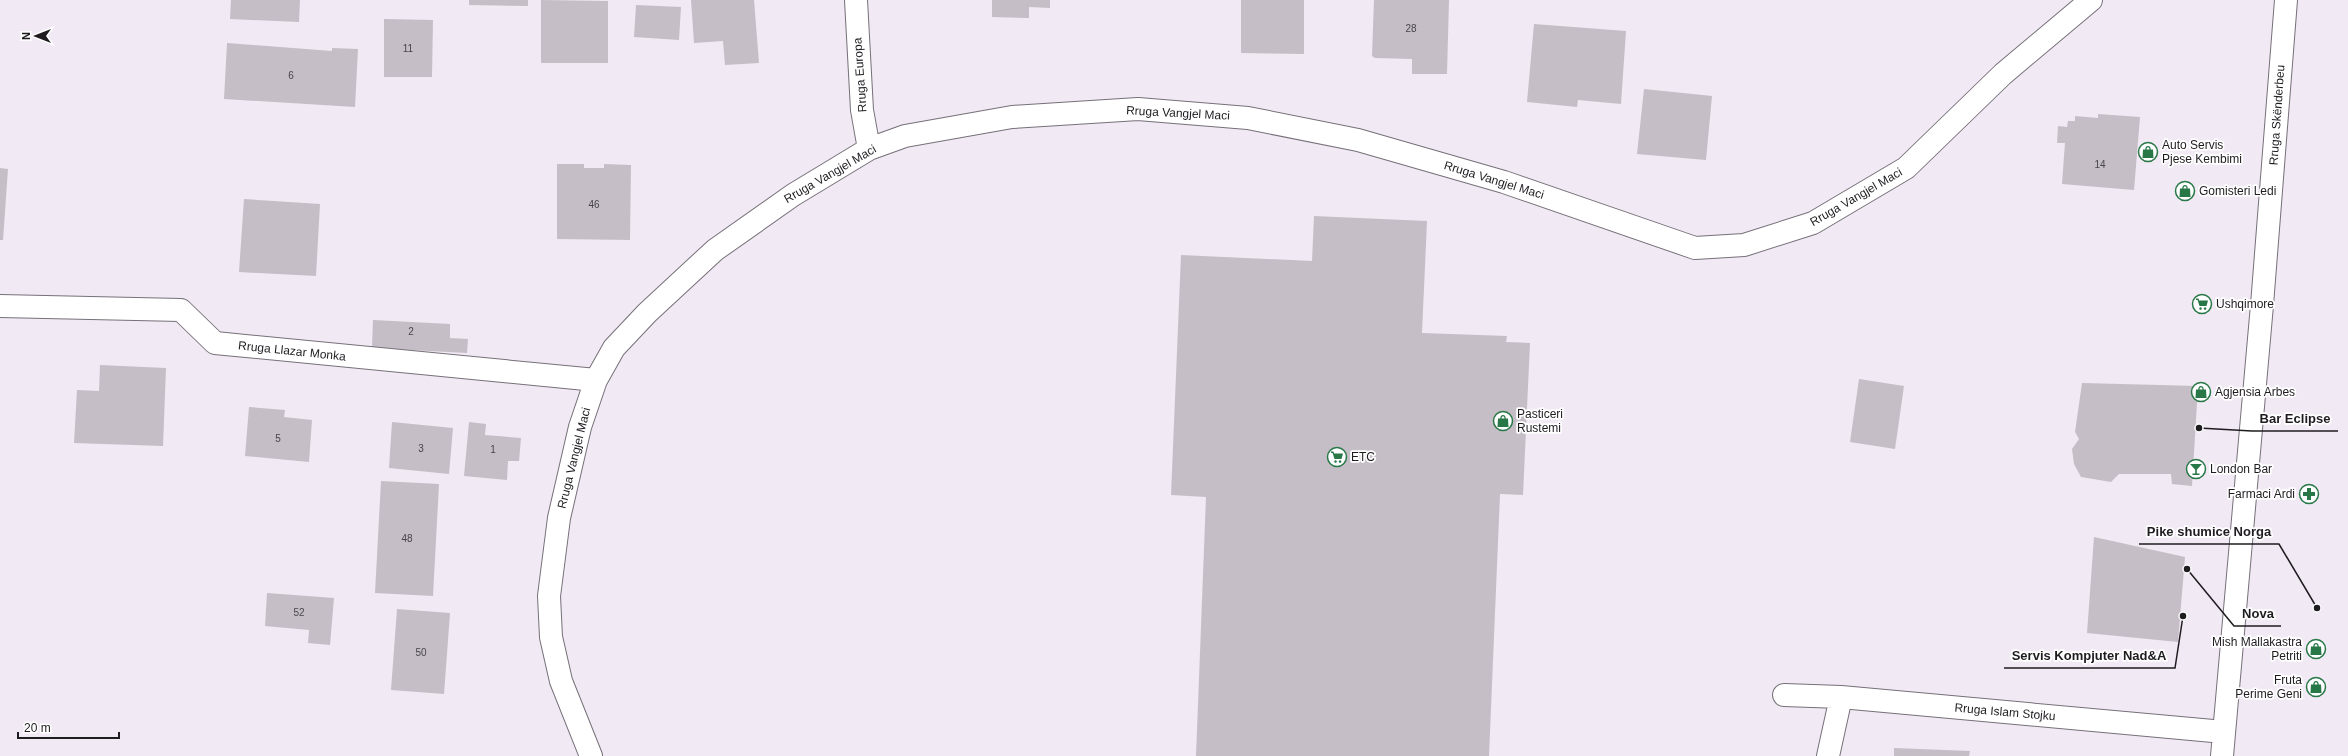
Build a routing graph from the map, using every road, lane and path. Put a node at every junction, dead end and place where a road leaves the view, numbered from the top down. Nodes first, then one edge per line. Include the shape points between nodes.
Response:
1 (856, 0) edge
2 (2091, 0) edge
3 (2286, 0) edge
4 (869, 149) junction
5 (0, 306) edge
6 (596, 380) junction
7 (1784, 695) dead end
8 (1841, 697) junction
9 (2224, 732) junction
10 (591, 756) edge
11 (1828, 756) edge
12 (2222, 756) edge

1 - 4 street, Rruga Europa via 862,110
2 - 4 street, Rruga Vangjel Maci via 2003,74 1906,168 1813,223 1744,244 1695,248 1504,182 1358,140 1248,118 1138,109 1012,117 905,136
3 - 9 street, Rruga Skënderbeu
4 - 6 street, Rruga Vangjel Maci via 793,195 715,250 647,313 614,348
5 - 6 street, Rruga Llazar Monka via 181,310 215,343
6 - 10 street, Rruga Vangjel Maci via 580,426 558,518 549,596 551,637 561,681
7 - 8 street, Rruga Islam Stojku
8 - 9 street, Rruga Islam Stojku
8 - 11 street
9 - 12 street, Rruga Skënderbeu

